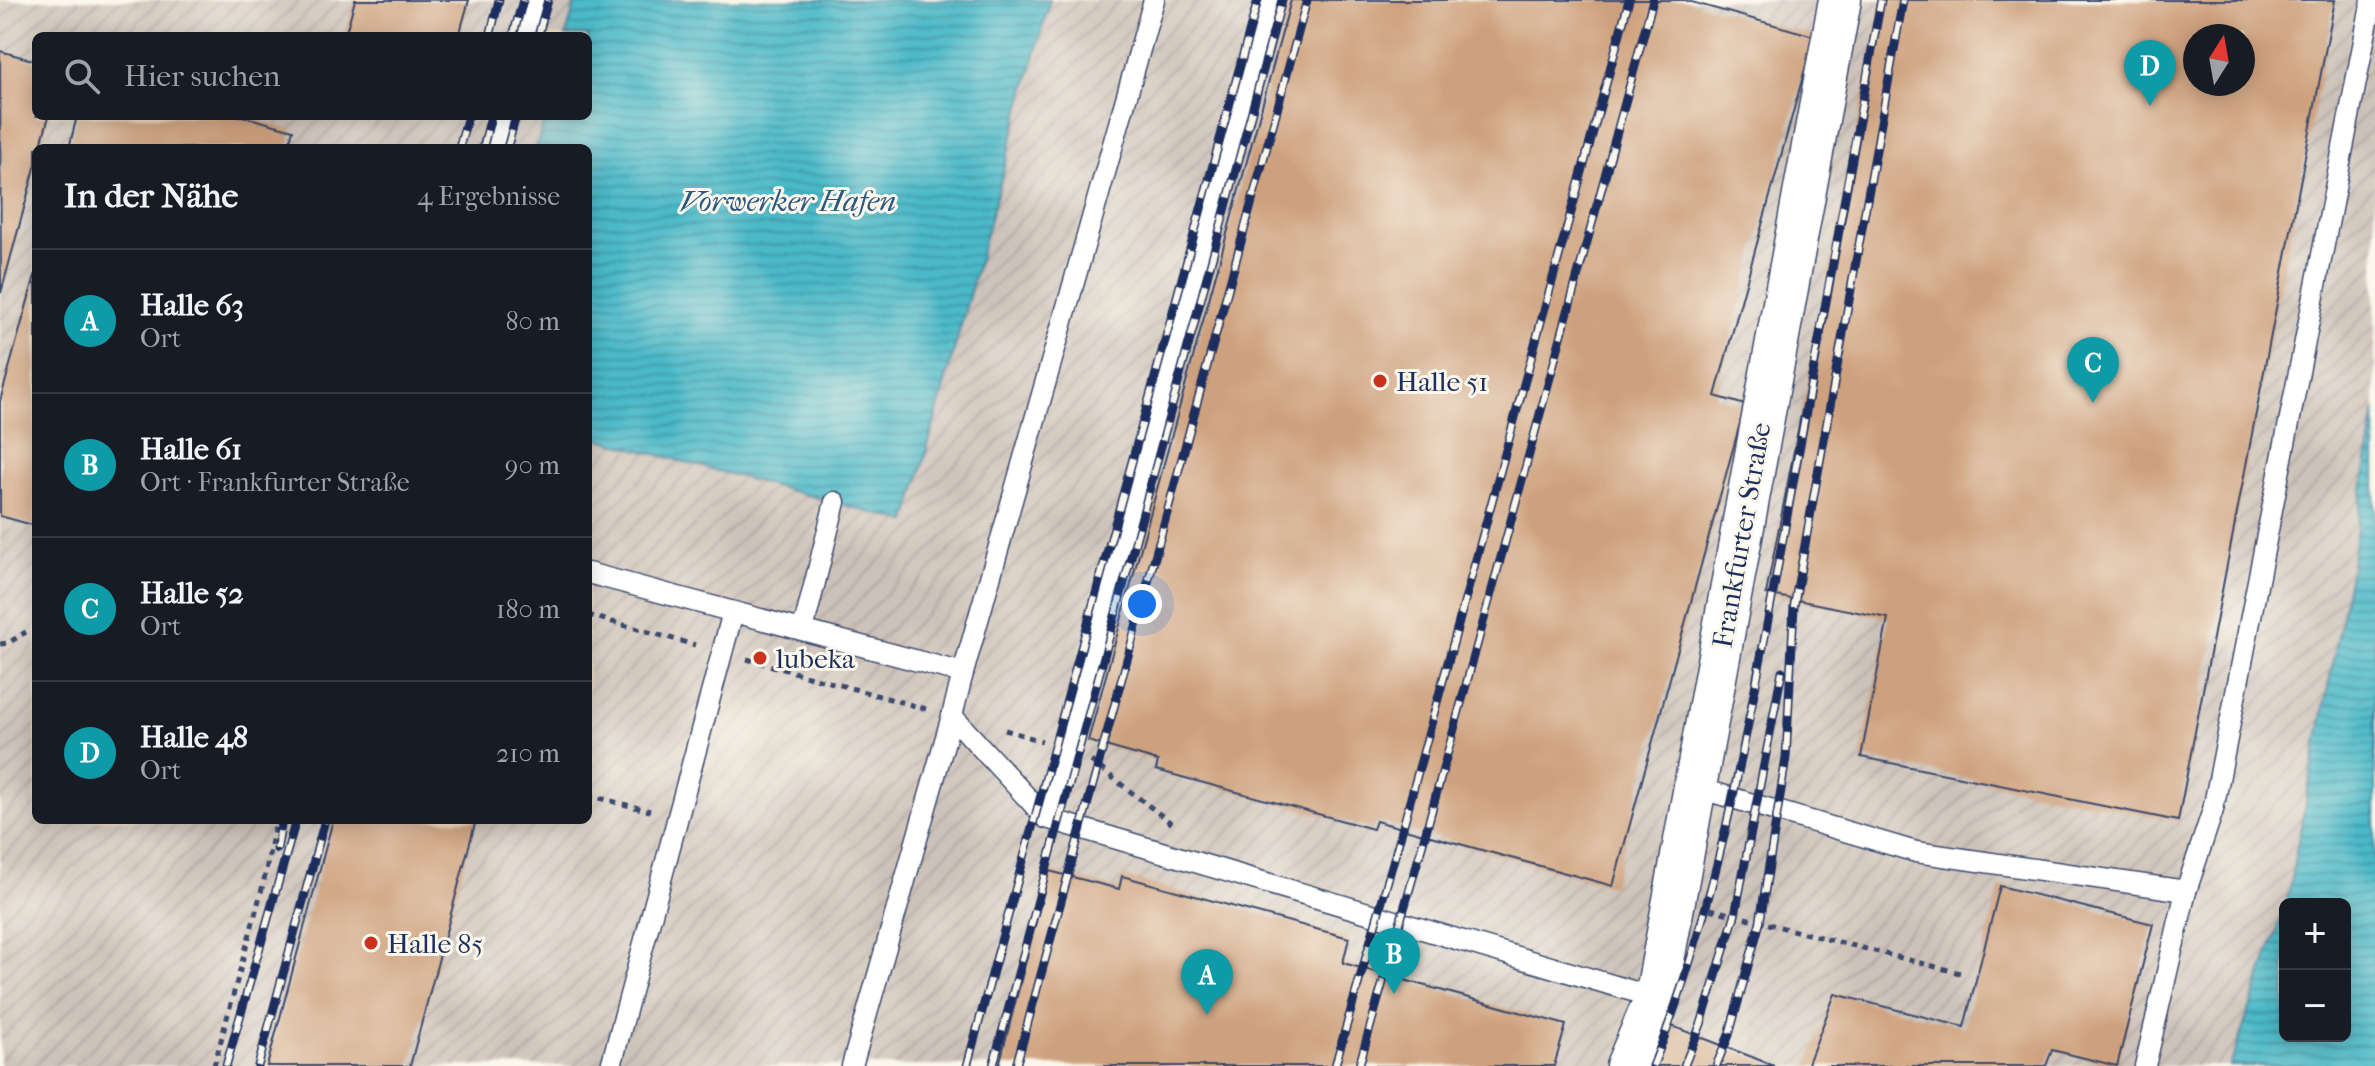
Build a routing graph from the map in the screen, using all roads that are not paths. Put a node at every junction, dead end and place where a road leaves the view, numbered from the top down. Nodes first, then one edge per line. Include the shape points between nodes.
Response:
1 (534, 0) edge
2 (1154, 0) edge
3 (1270, 0) edge
4 (1840, 0) edge
5 (2372, 0) edge
6 (525, 32) edge
7 (501, 120) edge
8 (494, 144) edge
9 (835, 502) dead end
10 (592, 574) edge
11 (733, 612) junction
12 (803, 630) junction
13 (963, 673) junction
14 (952, 716) junction
15 (1695, 787) junction
16 (1046, 818) junction
17 (2186, 891) junction
18 (1656, 998) junction
19 (611, 1066) edge
20 (852, 1066) edge
21 (1627, 1066) edge
22 (2145, 1066) edge

1 - 6 lane
2 - 13 lane
3 - 16 lane
4 - 15 street, Frankfurter Straße
5 - 17 lane via 2213,810
7 - 8 lane
9 - 12 lane
10 - 11 lane
11 - 12 lane
11 - 19 lane
12 - 13 lane
13 - 14 lane
14 - 16 lane
14 - 20 lane
15 - 17 lane via 1916,852
15 - 18 street, Frankfurter Straße
16 - 18 lane
17 - 22 lane
18 - 21 street, Frankfurter Straße

